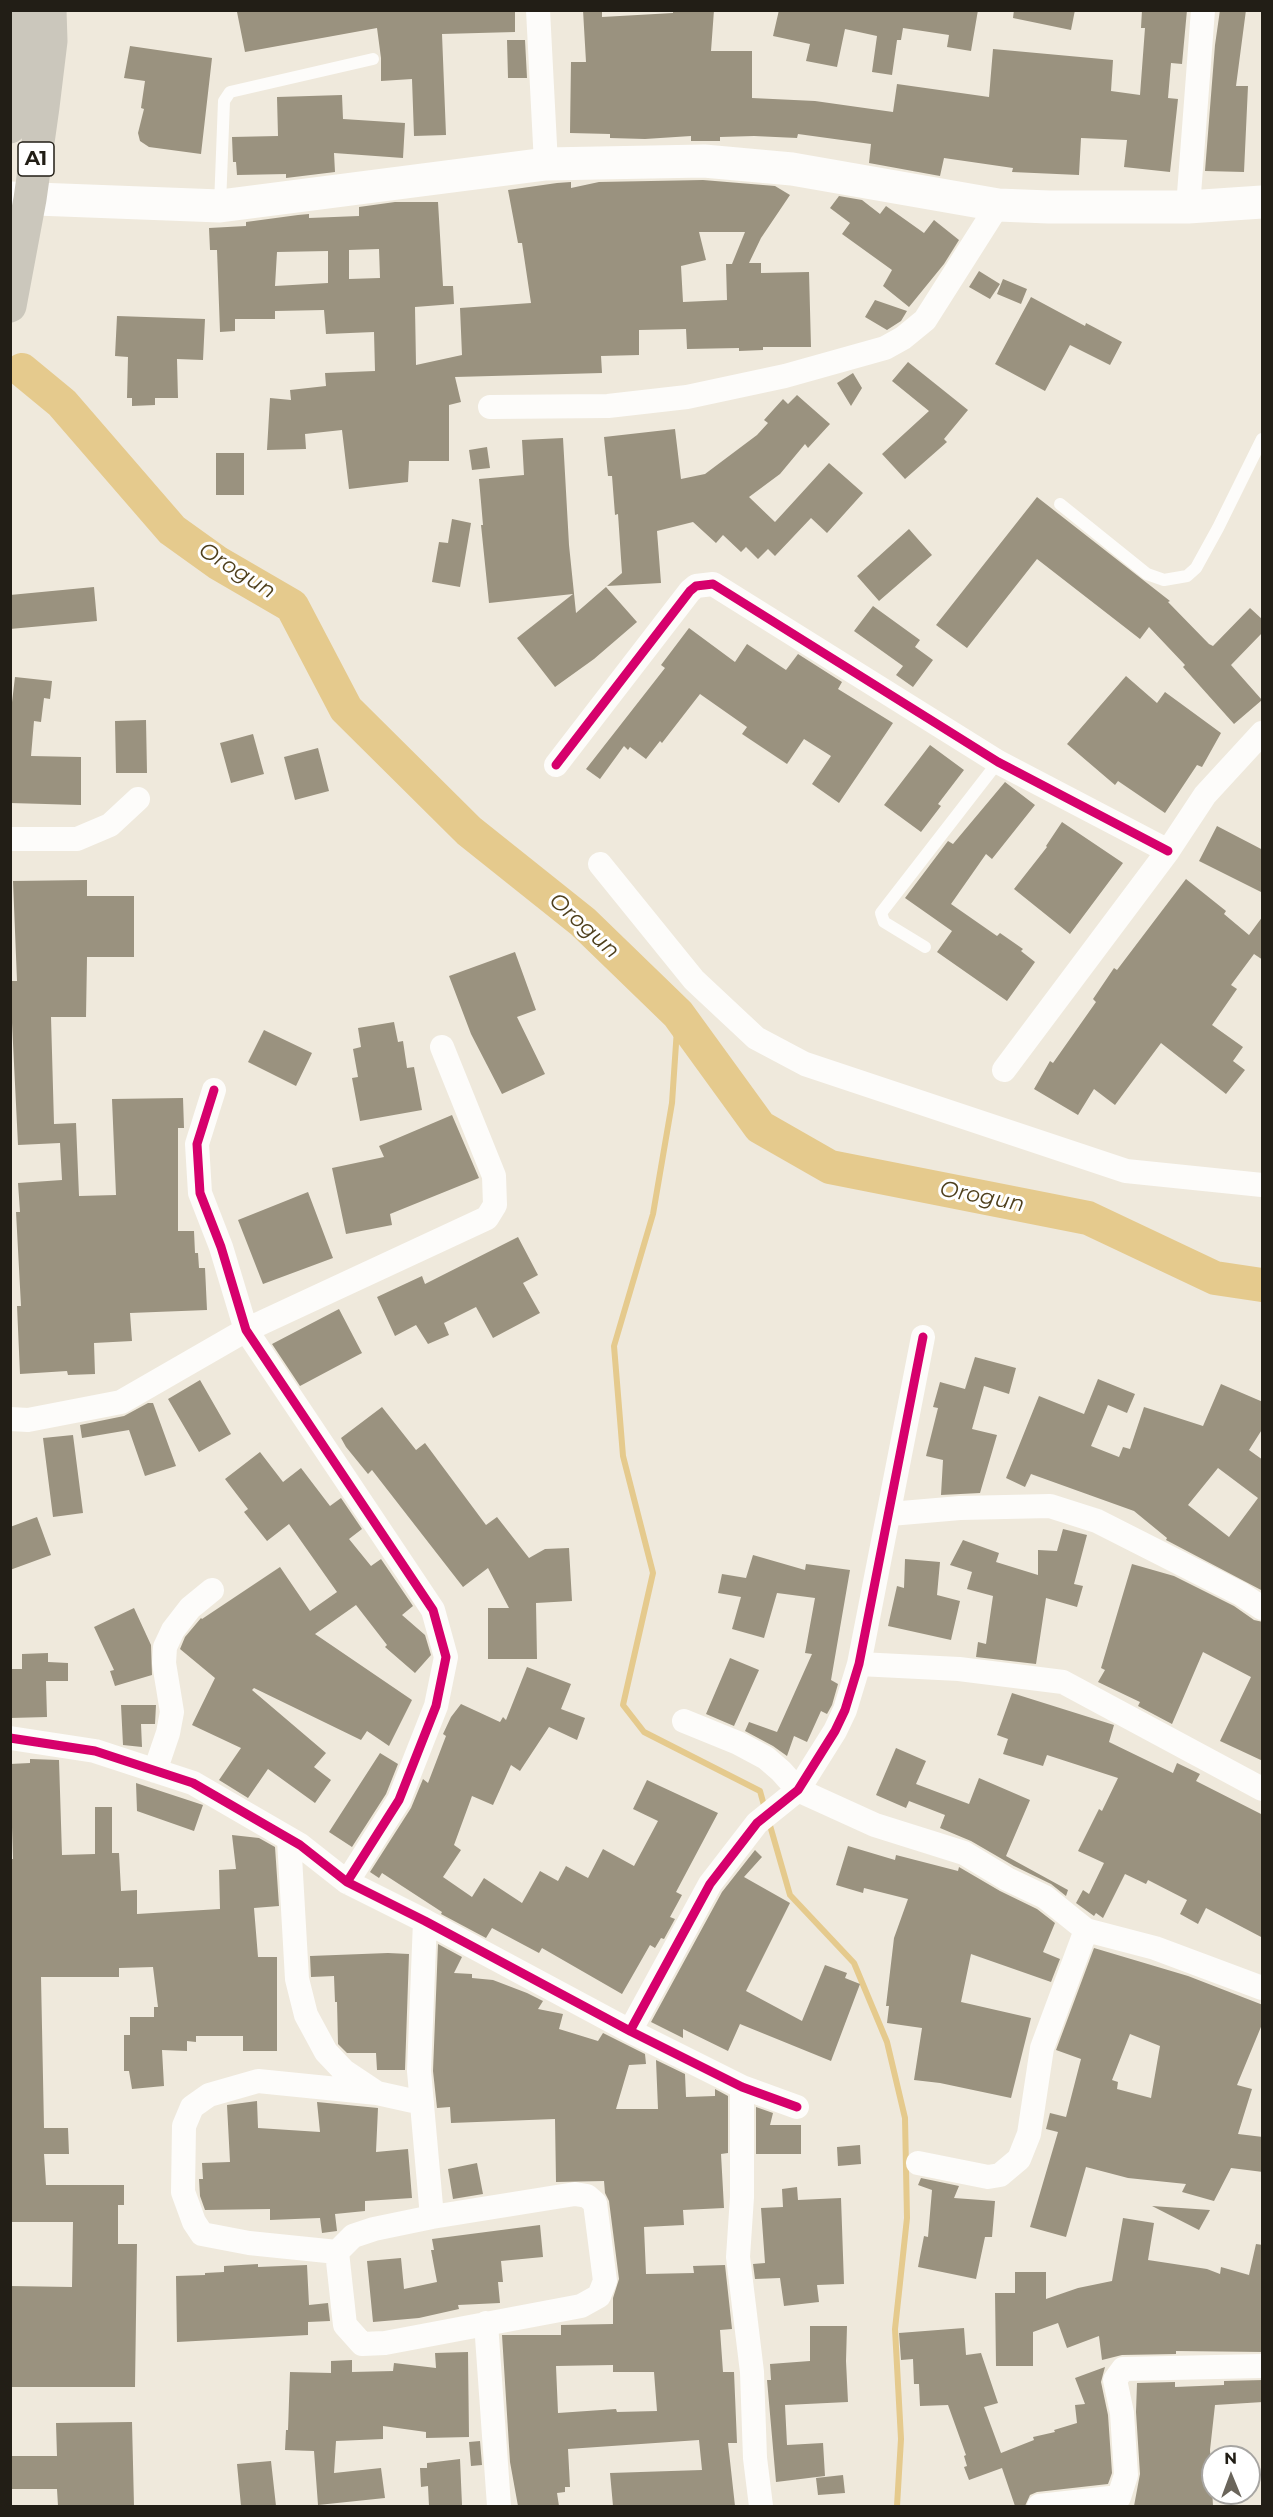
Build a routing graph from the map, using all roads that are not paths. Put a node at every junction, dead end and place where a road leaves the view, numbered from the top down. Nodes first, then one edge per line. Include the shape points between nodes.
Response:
1 (21, 10) edge
2 (50, 10) edge
3 (538, 10) edge
4 (1203, 10) edge
5 (373, 59) dead end
6 (10, 127) edge
7 (546, 164) junction
8 (20, 199) edge
9 (1263, 202) edge
10 (998, 205) junction
11 (220, 206) junction
12 (1188, 207) junction
13 (10, 306) edge
14 (490, 407) dead end
15 (1263, 440) edge
16 (1060, 504) dead end
17 (1263, 733) edge
18 (998, 762) junction
19 (556, 765) dead end
20 (138, 799) dead end
21 (10, 839) edge
22 (1168, 851) junction
23 (600, 864) dead end
24 (925, 947) dead end
25 (442, 1047) dead end
26 (1004, 1070) dead end
27 (214, 1090) dead end
28 (1263, 1185) edge
29 (246, 1330) junction
30 (923, 1337) dead end
31 (10, 1419) edge
32 (890, 1514) junction
33 (212, 1590) dead end
34 (1263, 1608) edge
35 (859, 1664) junction
36 (684, 1721) dead end
37 (10, 1738) edge
38 (155, 1771) junction
39 (1263, 1789) edge
40 (798, 1790) junction
41 (289, 1839) junction
42 (347, 1882) junction
43 (425, 1921) junction
44 (1086, 1930) junction
45 (1263, 1988) edge
46 (630, 2031) junction
47 (742, 2087) junction
48 (377, 2093) junction
49 (422, 2103) junction
50 (797, 2107) dead end
51 (918, 2163) dead end
52 (432, 2217) junction
53 (337, 2252) junction
54 (486, 2323) junction
55 (1263, 2366) edge
56 (499, 2506) edge
57 (761, 2506) edge
58 (1039, 2506) edge

1 - 6 highway, A1
2 - 8 highway, A1 via 51,41
3 - 7 street
4 - 12 street
5 - 11 lane via 230,92 224,101
7 - 10 main road via 704,161 792,169
7 - 11 main road
8 - 11 main road
8 - 13 highway, A1
9 - 12 main road
10 - 12 main road
10 - 14 street via 925,320 885,348 785,376 687,397 608,406
15 - 16 lane via 1196,568 1175,580 1155,579
17 - 22 street via 1205,795
18 - 19 street via 713,584 696,586 690,591
18 - 22 street
18 - 24 lane via 882,913 884,922
20 - 21 street via 110,825 77,839
22 - 26 street
23 - 28 street via 694,980 756,1038 805,1064 1126,1171
25 - 29 street via 494,1176 495,1206 487,1218
27 - 29 street via 197,1144 200,1193
29 - 31 street via 121,1402 28,1420
29 - 42 street via 433,1610 446,1657 436,1706 399,1800
30 - 32 street
32 - 34 street via 1050,1506 1097,1521
32 - 35 street
33 - 38 street via 190,1608 165,1647 172,1713
35 - 39 street via 959,1669 1063,1682
35 - 40 street via 835,1731
36 - 40 street via 766,1758
37 - 38 street via 95,1751
38 - 41 street via 193,1783
40 - 44 street via 875,1825 964,1853 1046,1897
40 - 46 street via 757,1823 722,1867
41 - 42 street
41 - 48 street via 297,1980 306,2015 326,2052 344,2071
42 - 43 street
43 - 46 street
43 - 49 street via 419,2071
44 - 45 street via 1155,1948
44 - 51 street via 1042,2048 1029,2134 1019,2159 1000,2175 988,2176
46 - 47 street
47 - 50 street
47 - 57 street via 738,2257 752,2372
48 - 49 street
48 - 53 street via 258,2081 208,2095 192,2107 184,2126 183,2192 202,2234
49 - 52 street
52 - 53 street via 353,2236
52 - 54 street via 574,2194 587,2196 595,2203 605,2281 599,2296 581,2306
53 - 54 street via 345,2325 362,2344
54 - 56 street
55 - 58 street via 1123,2369 1114,2380 1122,2413 1126,2475 1119,2497

